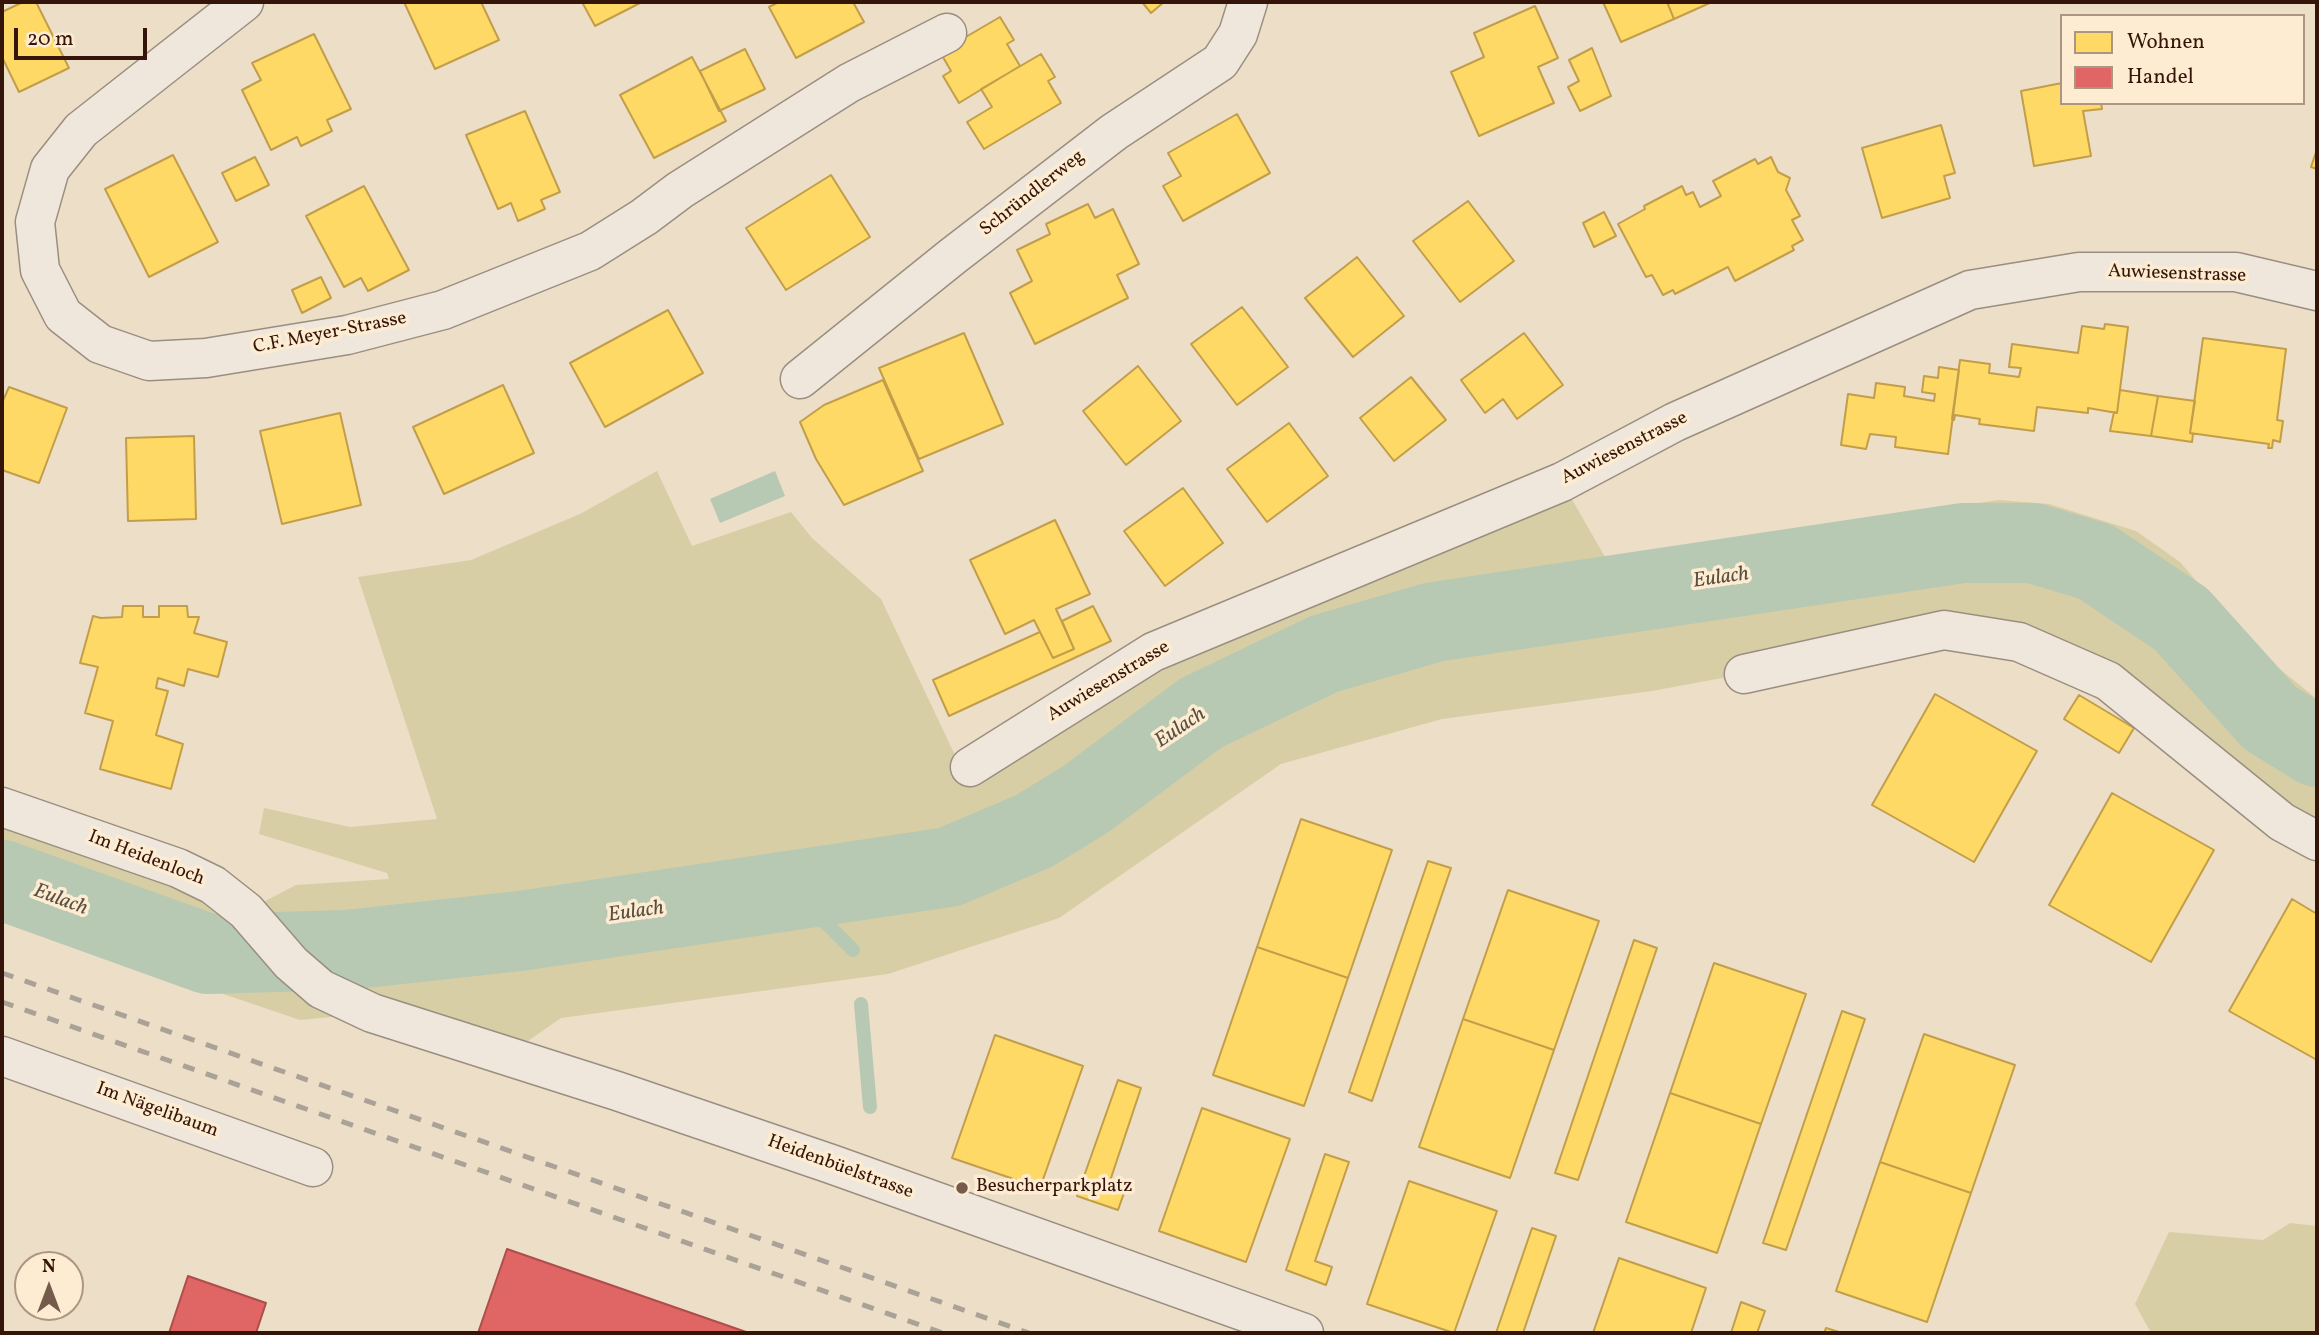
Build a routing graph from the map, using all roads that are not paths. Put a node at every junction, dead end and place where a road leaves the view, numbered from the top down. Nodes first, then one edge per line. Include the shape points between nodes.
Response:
1 (244, 2) edge
2 (1248, 2) edge
3 (947, 33) dead end
4 (2317, 291) edge
5 (800, 379) dead end
6 (1744, 674) dead end
7 (970, 767) dead end
8 (2, 807) edge
9 (2317, 841) edge
10 (372, 1013) joint
11 (2, 1056) edge
12 (313, 1167) dead end
13 (1304, 1333) edge

1 - 3 street, C.F. Meyer-Strasse via 81,130 50,169 35,222 40,270 63,315 100,344 149,361 206,358 347,335 443,310 590,251 849,83
2 - 5 street, Schründlerweg via 1238,34 1220,62 1114,132
4 - 7 street, Auwiesenstrasse via 2236,272 2079,272 1970,290 1675,422 1562,482 1153,652
6 - 9 street via 1944,630 2019,642 2108,681 2282,822
8 - 10 street, Im Heidenloch via 178,868 213,885 246,911 321,989
10 - 13 street, Heidenbüelstrasse via 831,1164
11 - 12 street, Im Nägelibaum

